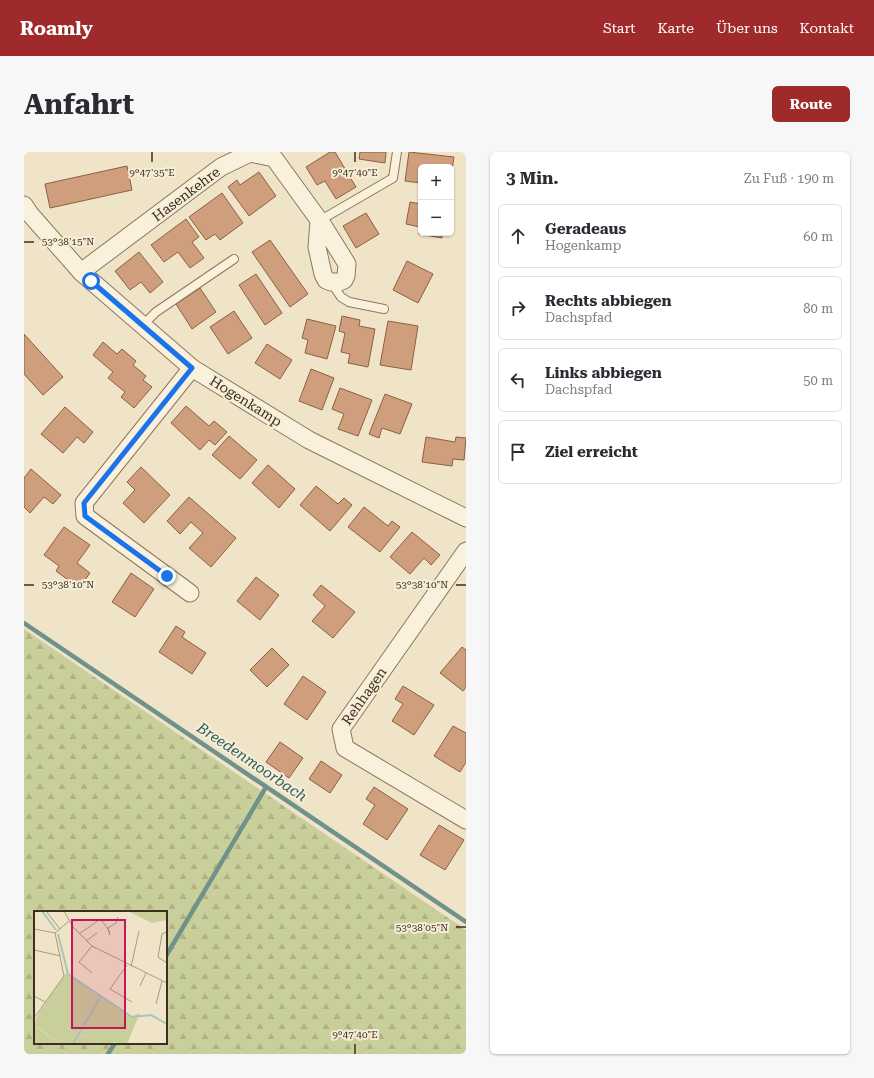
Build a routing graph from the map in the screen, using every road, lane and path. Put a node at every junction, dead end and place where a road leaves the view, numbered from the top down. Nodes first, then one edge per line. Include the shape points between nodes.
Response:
1 (397, 152) edge
2 (24, 205) edge
3 (319, 221) junction
4 (234, 259) dead end
5 (81, 272) junction
6 (331, 282) junction
7 (384, 309) dead end
8 (142, 325) junction
9 (192, 368) junction
10 (466, 518) edge
11 (466, 552) edge
12 (190, 593) dead end
13 (466, 820) edge

1 - 3 lane via 393,178
2 - 5 street, Hogenkamp
3 - 5 street, Hasenkehre via 274,158 250,152 221,167
3 - 6 street via 317,247 323,274 326,280
3 - 6 street, Hasenkehre via 340,250 348,269 344,280
4 - 8 lane via 156,312
5 - 8 street, Hogenkamp
6 - 7 lane via 341,297 349,302
8 - 9 street, Hogenkamp
9 - 10 street, Hogenkamp via 309,440
9 - 12 street via 84,503 85,516
11 - 13 street, Rehhagen via 341,729 345,748

